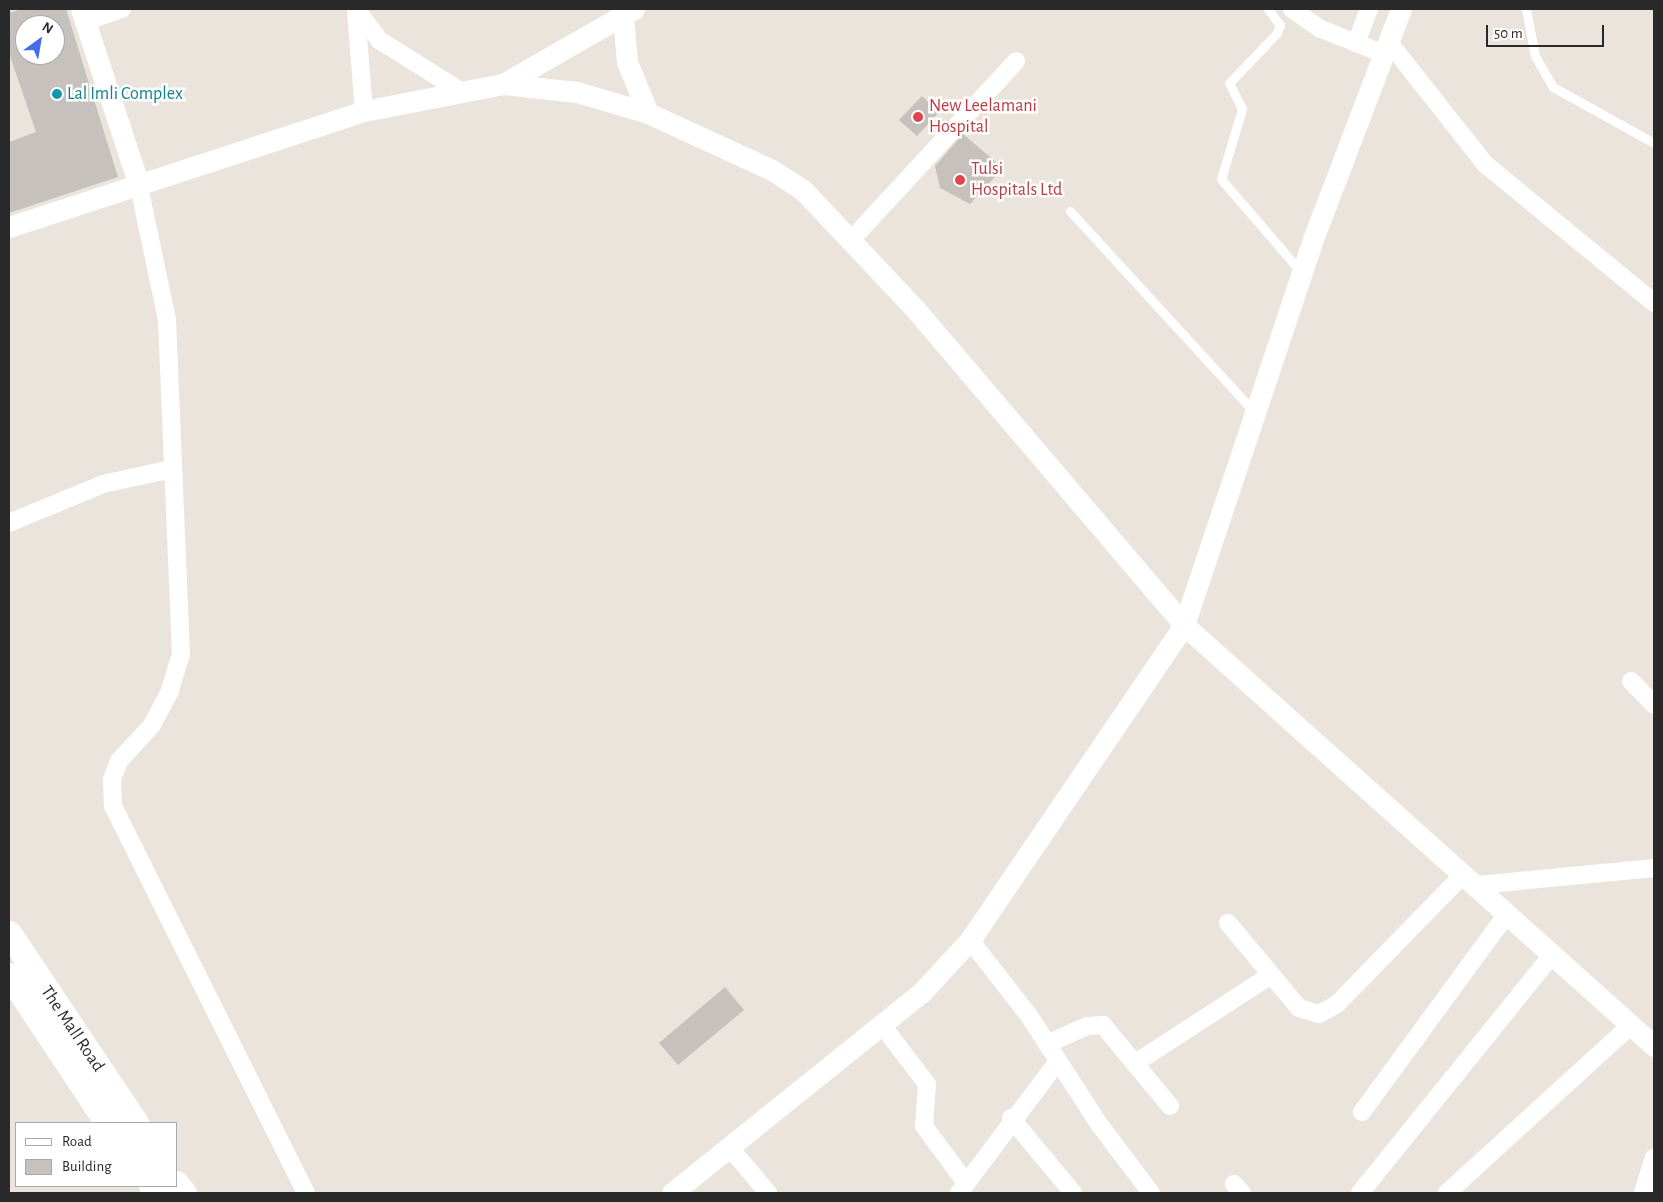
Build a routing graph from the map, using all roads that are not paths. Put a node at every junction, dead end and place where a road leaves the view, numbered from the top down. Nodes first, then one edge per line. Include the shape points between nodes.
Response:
1 (122, 9) edge
2 (356, 9) edge
3 (1268, 9) edge
4 (1292, 9) edge
5 (1369, 9) edge
6 (1400, 9) edge
7 (1526, 9) edge
8 (629, 13) edge
9 (82, 15) edge
10 (1356, 43) junction
11 (1386, 47) junction
12 (1016, 61) dead end
13 (503, 84) junction
14 (459, 90) junction
15 (364, 111) junction
16 (648, 113) junction
17 (1654, 143) edge
18 (138, 182) junction
19 (1070, 212) dead end
20 (9, 227) edge
21 (852, 239) junction
22 (1302, 273) junction
23 (1654, 303) edge
24 (1255, 413) junction
25 (172, 469) junction
26 (9, 523) edge
27 (1184, 625) junction
28 (1631, 682) dead end
29 (1654, 705) edge
30 (1654, 868) edge
31 (1471, 879) junction
32 (1507, 914) junction
33 (1228, 923) dead end
34 (9, 933) edge
35 (970, 940) junction
36 (1551, 956) junction
37 (9, 975) edge
38 (1271, 975) junction
39 (882, 1025) junction
40 (1631, 1025) junction
41 (1047, 1044) junction
42 (1654, 1046) edge
43 (1058, 1061) junction
44 (1136, 1062) junction
45 (1170, 1106) dead end
46 (1362, 1112) dead end
47 (1011, 1118) junction
48 (106, 1122) edge
49 (135, 1122) edge
50 (730, 1148) junction
51 (1654, 1158) edge
52 (962, 1188) edge
53 (1644, 1188) edge
54 (306, 1193) edge
55 (672, 1193) edge
56 (768, 1193) edge
57 (1073, 1193) edge
58 (1151, 1193) edge
59 (1360, 1193) edge
60 (1447, 1193) edge
61 (1629, 1193) edge

1 - 9 street
2 - 14 street via 379,40
2 - 15 street
3 - 22 lane via 1280,25 1276,33 1229,83 1242,109 1221,180
4 - 10 street via 1320,29
5 - 10 street
6 - 11 street
7 - 17 lane via 1535,56 1554,87
8 - 13 street
8 - 16 street via 627,62
9 - 18 street
10 - 11 street
11 - 22 street
11 - 23 street via 1485,164
12 - 21 street
13 - 14 street
13 - 16 street via 577,92
14 - 15 street
15 - 18 street
16 - 21 street via 772,170 803,190
18 - 20 street
18 - 25 street via 165,306
19 - 24 lane
21 - 27 street
22 - 24 street
24 - 27 street
25 - 26 street via 103,484
25 - 54 street via 179,668 152,725 119,761 112,779 114,806
27 - 31 street
27 - 35 street
28 - 29 street
30 - 31 street
31 - 32 street
31 - 38 street via 1328,1010 1310,1014 1299,1008
32 - 36 street
32 - 46 street
33 - 38 street
34 - 49 main road, The Mall Road
35 - 39 street via 921,993
35 - 41 street
36 - 40 street
36 - 59 street
37 - 48 main road, The Mall Road
38 - 44 street
39 - 50 street
39 - 52 street via 927,1084 924,1126
40 - 42 street
40 - 60 street
41 - 43 street
41 - 44 street via 1096,1023 1114,1032
43 - 47 street
43 - 58 street
44 - 45 street
47 - 52 street
47 - 57 street
50 - 55 street
50 - 56 street
51 - 53 street
53 - 61 street

